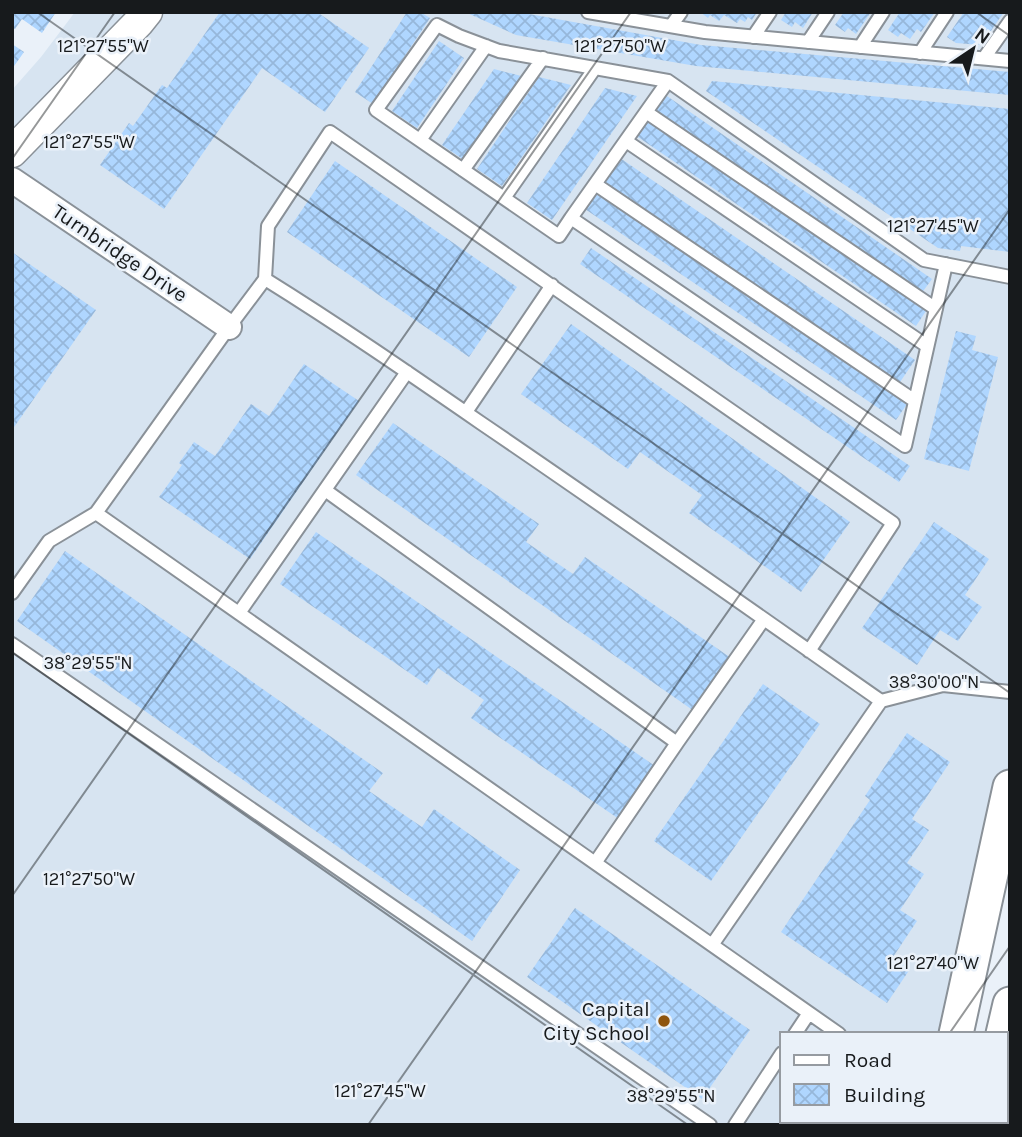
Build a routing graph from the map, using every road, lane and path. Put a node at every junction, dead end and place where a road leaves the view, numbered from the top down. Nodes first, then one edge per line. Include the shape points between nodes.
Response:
1 (147, 12) edge
2 (588, 12) edge
3 (681, 12) edge
4 (770, 12) edge
5 (828, 12) edge
6 (883, 12) edge
7 (947, 12) edge
8 (1010, 21) edge
9 (671, 26) junction
10 (753, 37) junction
11 (807, 42) junction
12 (486, 46) junction
13 (860, 47) junction
14 (920, 52) junction
15 (543, 58) junction
16 (984, 58) junction
17 (1010, 61) edge
18 (595, 68) junction
19 (668, 81) junction
20 (646, 112) junction
21 (420, 140) junction
22 (626, 141) junction
23 (12, 152) edge
24 (463, 170) junction
25 (12, 180) edge
26 (595, 184) junction
27 (504, 198) junction
28 (571, 218) junction
29 (946, 264) junction
30 (1010, 276) edge
31 (265, 279) junction
32 (552, 285) junction
33 (936, 309) junction
34 (229, 327) junction
35 (928, 346) junction
36 (407, 372) junction
37 (915, 401) junction
38 (466, 412) junction
39 (325, 490) junction
40 (96, 513) junction
41 (12, 593) edge
42 (239, 613) junction
43 (764, 619) junction
44 (12, 644) edge
45 (809, 651) junction
46 (1010, 692) edge
47 (881, 701) junction
48 (677, 743) junction
49 (1010, 787) edge
50 (595, 863) junction
51 (712, 945) junction
52 (1010, 1004) edge
53 (809, 1013) junction
54 (796, 1032) edge
55 (836, 1032) edge
56 (956, 1032) edge
57 (1003, 1032) edge
58 (780, 1056) edge
59 (710, 1125) edge
60 (735, 1125) edge

1 - 23 street
2 - 9 lane
3 - 9 lane
4 - 10 lane
5 - 11 lane
6 - 13 lane
7 - 14 lane
8 - 16 lane
9 - 10 lane
10 - 11 lane
11 - 13 lane
12 - 15 lane
12 - 21 lane
12 - 21 lane via 437,25 376,110
13 - 14 lane
14 - 16 lane
15 - 18 lane
15 - 24 lane
16 - 17 lane
18 - 19 lane
18 - 27 lane
19 - 20 lane
19 - 29 lane via 924,260
20 - 22 lane
20 - 33 lane
21 - 24 lane
22 - 26 lane
22 - 35 lane
24 - 27 lane
25 - 34 street, Turnbridge Drive
26 - 28 lane
26 - 37 lane
27 - 28 lane via 559,236
28 - 37 lane via 905,446
29 - 30 lane
29 - 33 lane
31 - 32 lane via 268,226 330,132
31 - 34 lane
31 - 36 lane
32 - 38 lane
32 - 45 lane via 893,523
33 - 35 lane
34 - 40 lane
35 - 37 lane
36 - 38 lane
36 - 39 lane
38 - 43 lane
39 - 42 lane
39 - 48 lane
40 - 41 lane via 49,541
40 - 42 lane
42 - 50 lane
43 - 45 lane
43 - 48 lane
44 - 59 lane
45 - 47 lane
46 - 47 lane via 943,685
47 - 51 lane
48 - 50 lane
49 - 56 main road
50 - 51 lane
51 - 53 lane
52 - 57 main road
53 - 54 lane
53 - 55 lane
58 - 60 lane

